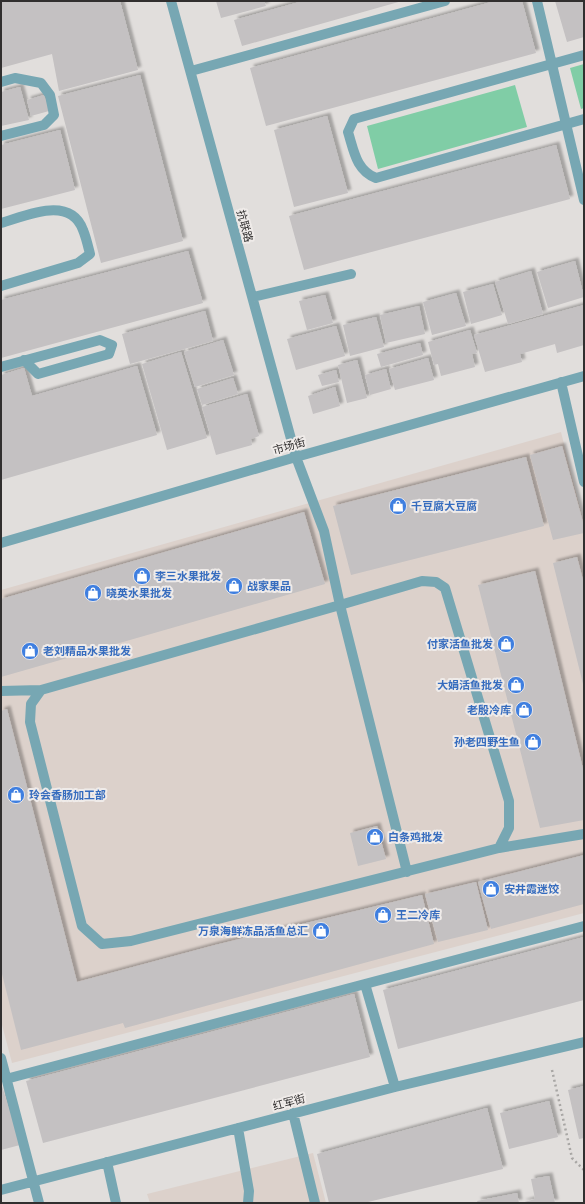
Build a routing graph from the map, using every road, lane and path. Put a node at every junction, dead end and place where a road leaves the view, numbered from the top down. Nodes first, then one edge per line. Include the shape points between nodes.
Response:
1 (171, 1) edge
2 (445, 1) edge
3 (537, 1) edge
4 (584, 55) edge
5 (552, 65) junction
6 (191, 71) junction
7 (1, 82) edge
8 (584, 119) edge
9 (566, 124) junction
10 (1, 136) edge
11 (584, 200) edge
12 (1, 223) edge
13 (351, 274) dead end
14 (1, 286) edge
15 (253, 297) junction
16 (24, 360) junction
17 (1, 367) edge
18 (584, 376) edge
19 (561, 382) junction
20 (296, 457) junction
21 (584, 482) edge
22 (1, 543) edge
23 (340, 605) junction
24 (41, 690) junction
25 (1, 691) edge
26 (584, 834) edge
27 (499, 848) junction
28 (406, 872) junction
29 (584, 926) edge
30 (365, 984) junction
31 (584, 1042) edge
32 (548, 1052) junction
33 (1, 1058) edge
34 (6, 1079) junction
35 (395, 1087) junction
36 (294, 1113) junction
37 (238, 1128) junction
38 (107, 1162) junction
39 (584, 1170) edge
40 (32, 1182) junction
41 (1, 1190) edge
42 (39, 1203) edge
43 (116, 1203) edge
44 (248, 1203) edge
45 (315, 1203) edge

1 - 6 street, 抗联路
2 - 6 street
3 - 5 street
4 - 5 street
5 - 9 street
5 - 9 street via 354,119 348,132 365,174 376,178
6 - 15 street, 抗联路
7 - 10 street via 15,78 41,83 50,95 54,115 44,125
8 - 9 street
9 - 11 street
12 - 14 street via 51,209 71,213 83,228 90,254 78,263
13 - 15 street
15 - 20 street, 抗联路
16 - 16 street via 100,340 112,345 109,354 38,374
16 - 17 street
18 - 19 street, 市场街
19 - 20 street, 市场街
19 - 21 street
20 - 22 street, 市场街
20 - 23 street, 抗联路 via 324,530
23 - 24 street
23 - 27 street via 422,581 436,582 445,588 509,801 509,828
23 - 28 street, 抗联路
24 - 25 street
24 - 28 street via 31,704 30,722 82,926 102,944 131,941
26 - 27 street
27 - 28 street
29 - 30 street
30 - 34 street
30 - 35 street
31 - 32 street, 红军街
32 - 35 street, 红军街
32 - 39 path via 572,1158
33 - 34 street
34 - 40 street
35 - 36 street, 红军街
36 - 37 street, 红军街
36 - 45 street
37 - 38 street, 红军街
37 - 44 street via 249,1191
38 - 40 street, 红军街
38 - 43 street
40 - 41 street, 红军街
40 - 42 street

